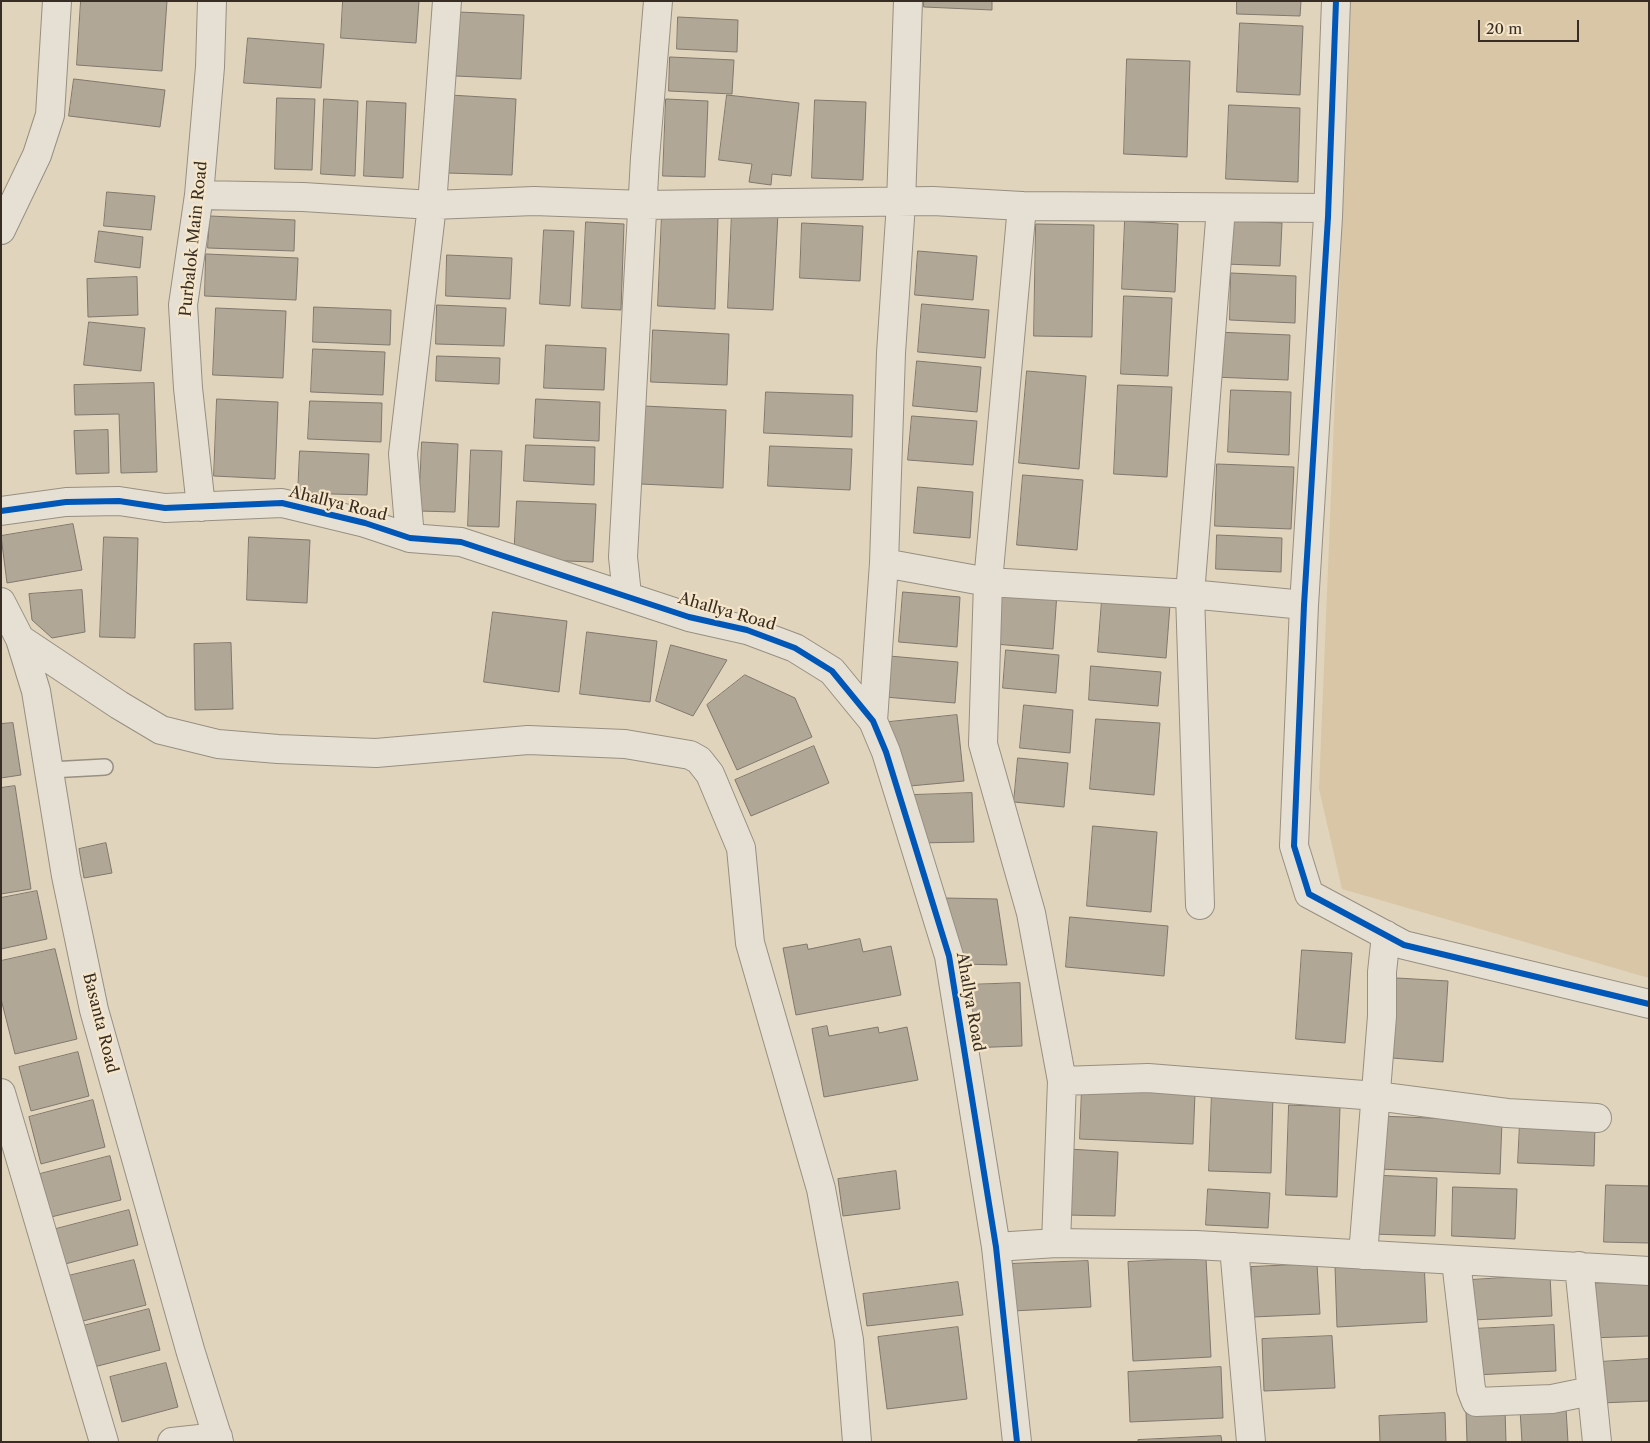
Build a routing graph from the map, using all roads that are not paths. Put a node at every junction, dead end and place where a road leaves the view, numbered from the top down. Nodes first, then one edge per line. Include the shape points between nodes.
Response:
1 (57, 1) edge
2 (212, 1) edge
3 (447, 1) edge
4 (658, 1) edge
5 (908, 1) edge
6 (1336, 1) edge
7 (199, 195) junction
8 (901, 203) junction
9 (432, 205) junction
10 (643, 205) junction
11 (1022, 206) junction
12 (1221, 208) junction
13 (1328, 208) junction
14 (1, 230) edge
15 (201, 507) junction
16 (1, 512) edge
17 (410, 538) junction
18 (884, 563) junction
19 (988, 582) junction
20 (1190, 594) junction
21 (626, 595) junction
22 (1, 602) edge
23 (1304, 605) junction
24 (20, 639) junction
25 (873, 721) junction
26 (105, 767) dead end
27 (50, 770) junction
28 (1200, 905) dead end
29 (1386, 935) junction
30 (1649, 1004) edge
31 (1062, 1081) junction
32 (1, 1093) edge
33 (1376, 1096) junction
34 (1597, 1118) dead end
35 (1056, 1243) junction
36 (996, 1247) junction
37 (1234, 1247) junction
38 (1364, 1256) junction
39 (1456, 1261) junction
40 (1579, 1266) junction
41 (1649, 1272) edge
42 (1591, 1391) junction
43 (218, 1439) edge
44 (104, 1442) edge
45 (172, 1442) edge
46 (858, 1442) edge
47 (1017, 1442) edge
48 (1251, 1442) edge
49 (1598, 1442) edge

1 - 14 street via 50,115 37,155
2 - 7 street, Purbalok Main Road
3 - 9 street
4 - 10 street
5 - 8 street
6 - 13 street
7 - 9 street
7 - 15 street, Purbalok Main Road via 183,305
8 - 10 street
8 - 11 street via 933,201
8 - 18 street via 891,352
9 - 10 street via 534,201
9 - 17 street via 403,454
10 - 21 street via 623,557
11 - 12 street
11 - 19 street
12 - 13 street
12 - 20 street
13 - 23 street
15 - 16 street, Ahallya Road via 165,508 119,501 66,502
15 - 17 street, Ahallya Road via 282,503 365,523
17 - 21 street, Ahallya Road via 461,542
18 - 19 street
18 - 25 street
19 - 20 street
19 - 31 street via 983,744 1031,913
20 - 23 street
20 - 28 street
21 - 25 street, Ahallya Road via 689,617 747,630 795,648 832,671
22 - 24 street, Basanta Road
23 - 29 street via 1294,846 1309,894
24 - 27 street, Basanta Road via 36,691
24 - 46 street via 161,730 218,744 376,753 528,740 625,744 699,760 710,774 741,848 750,943 822,1189 849,1340
25 - 36 street, Ahallya Road via 886,752 949,956
26 - 27 lane
27 - 43 street, Basanta Road via 66,876 94,1010
29 - 30 street via 1404,945
29 - 33 street
31 - 33 street via 1148,1078
31 - 35 street
32 - 44 street
33 - 34 street via 1507,1113
33 - 38 street
35 - 36 street
35 - 37 street
36 - 47 street, Ahallya Road
37 - 38 street
37 - 48 street
38 - 39 street
39 - 40 street
39 - 42 street via 1471,1389 1476,1402 1552,1400
40 - 41 street
40 - 42 street
42 - 49 street
43 - 45 street

